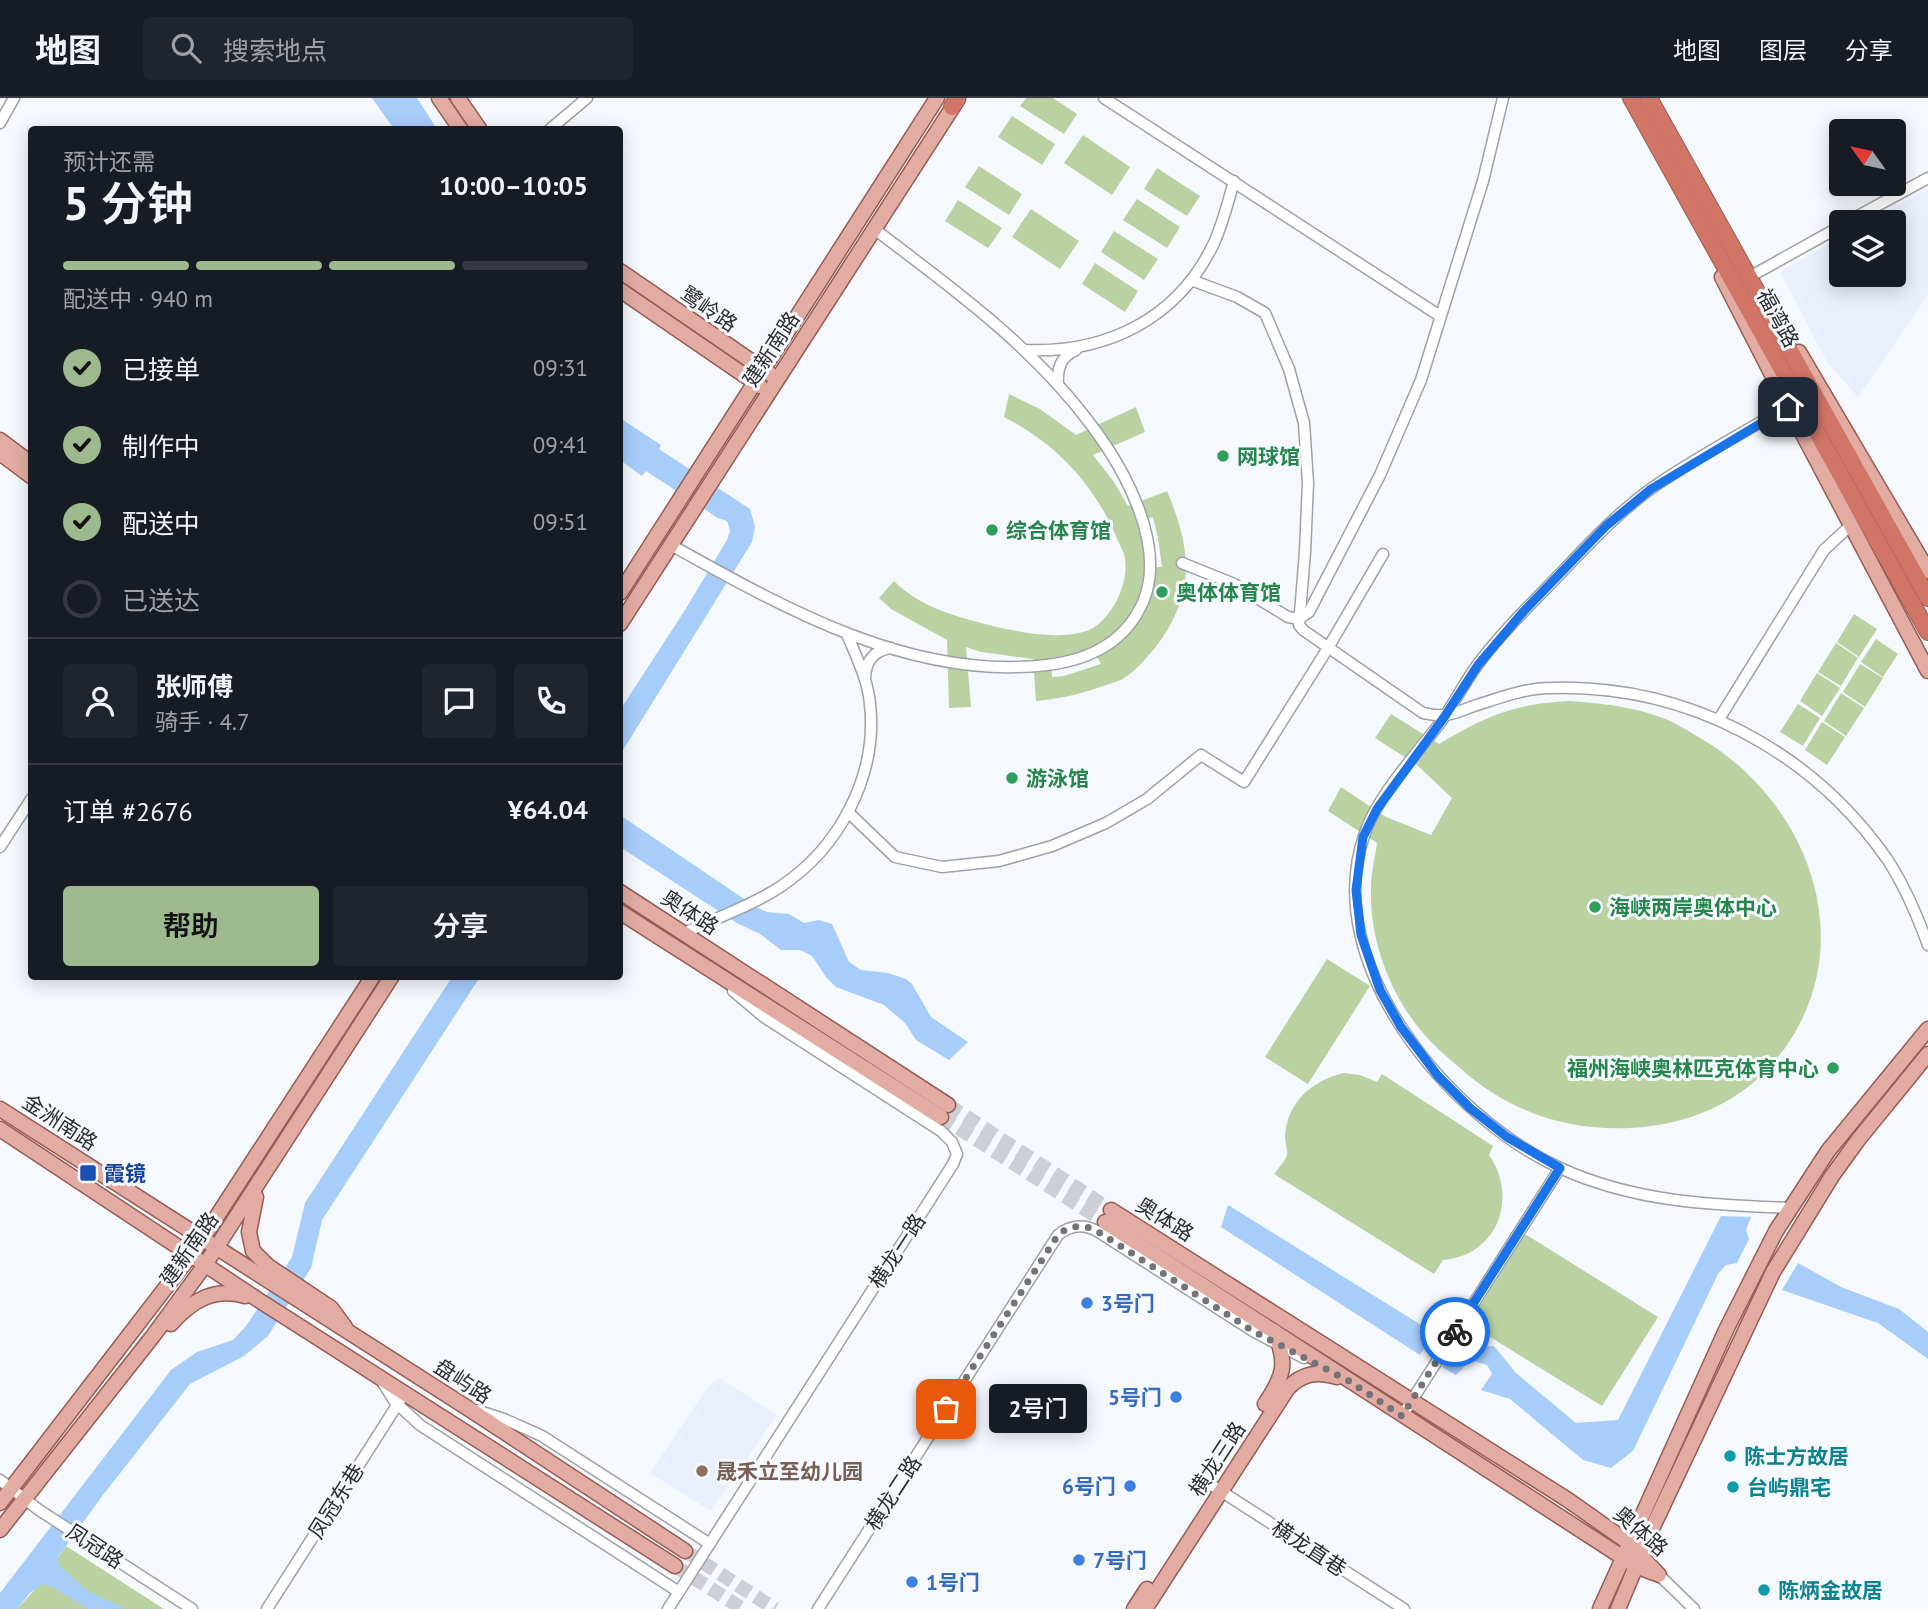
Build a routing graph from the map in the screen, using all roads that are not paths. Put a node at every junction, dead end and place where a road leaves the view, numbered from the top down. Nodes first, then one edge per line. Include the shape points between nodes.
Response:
1 (14, 98) edge
2 (439, 98) edge
3 (458, 98) edge
4 (587, 98) edge
5 (937, 98) edge
6 (1104, 98) edge
7 (1503, 98) edge
8 (1624, 98) edge
9 (1631, 98) edge
10 (1649, 98) edge
11 (1655, 98) edge
12 (956, 101) edge
13 (0, 123) edge
14 (458, 126) edge
15 (477, 126) edge
16 (554, 126) edge
17 (1928, 178) edge
18 (1234, 181) junction
19 (1869, 210) edge
20 (873, 228) junction
21 (1829, 233) edge
22 (623, 273) edge
23 (1753, 275) junction
24 (1191, 280) junction
25 (623, 292) edge
26 (1440, 316) junction
27 (1078, 348) junction
28 (1024, 350) junction
29 (759, 376) junction
30 (777, 378) junction
31 (1058, 385) junction
32 (769, 391) junction
33 (1788, 407) junction
34 (0, 440) edge
35 (0, 453) edge
36 (28, 461) edge
37 (28, 474) edge
38 (1852, 524) junction
39 (671, 545) junction
40 (1383, 554) dead end
41 (1182, 563) dead end
42 (1928, 571) edge
43 (1900, 581) junction
44 (623, 588) edge
45 (1928, 598) edge
46 (623, 619) edge
47 (1299, 619) junction
48 (1928, 632) edge
49 (847, 634) junction
50 (1928, 638) edge
51 (891, 648) junction
52 (1328, 648) junction
53 (1928, 671) edge
54 (865, 680) junction
55 (1445, 716) junction
56 (1719, 719) junction
57 (28, 804) edge
58 (848, 812) junction
59 (0, 847) edge
60 (623, 894) edge
61 (623, 914) edge
62 (684, 933) junction
63 (1928, 945) edge
64 (710, 971) junction
65 (370, 980) edge
66 (389, 980) edge
67 (1928, 1029) edge
68 (1928, 1055) edge
69 (0, 1109) edge
70 (0, 1129) edge
71 (1560, 1168) junction
72 (264, 1177) junction
73 (1790, 1208) junction
74 (203, 1239) junction
75 (217, 1247) junction
76 (191, 1256) junction
77 (205, 1265) junction
78 (260, 1301) junction
79 (350, 1333) junction
80 (1277, 1338) junction
81 (131, 1364) junction
82 (1349, 1381) junction
83 (401, 1399) junction
84 (1412, 1400) junction
85 (466, 1407) junction
86 (1402, 1416) junction
87 (6, 1485) edge
88 (1217, 1489) junction
89 (24, 1499) junction
90 (0, 1503) edge
91 (0, 1530) edge
92 (710, 1544) junction
93 (1626, 1550) junction
94 (685, 1551) tunnel mouth
95 (1639, 1560) junction
96 (675, 1566) tunnel mouth
97 (1659, 1575) joint
98 (679, 1592) junction
99 (192, 1609) edge
100 (267, 1609) edge
101 (668, 1609) edge
102 (818, 1609) edge
103 (1134, 1609) edge
104 (1145, 1609) edge
105 (1404, 1609) edge
106 (1600, 1609) edge
107 (1618, 1609) edge
108 (1694, 1609) edge

1 - 13 street
2 - 14 main road
3 - 15 main road
4 - 16 street
5 - 29 main road, 建新南路
6 - 18 street
7 - 26 street via 1483,181
8 - 33 main road
9 - 43 highway, 福湾路
10 - 45 highway, 福湾路
11 - 23 main road
12 - 20 main road, 建新南路
17 - 19 street
18 - 24 street via 1214,243
18 - 26 street
20 - 28 street via 963,296
20 - 30 main road, 建新南路
21 - 23 street
22 - 29 main road, 鹭岭路
23 - 42 main road
24 - 27 street via 1142,323 1112,339
24 - 47 street via 1265,313 1289,369 1304,423 1308,483
25 - 29 main road, 鹭岭路
26 - 47 street via 1421,380 1380,475 1308,612
27 - 28 street
27 - 31 street via 1060,364
28 - 31 street
29 - 30 main road, 鹭岭路
29 - 32 main road, 鹭岭路
29 - 44 main road, 建新南路
30 - 32 main road, 建新南路
31 - 51 street via 1094,428 1139,510 1150,576 1136,616 1119,637 1098,652 1056,664 990,667
32 - 39 main road, 建新南路
33 - 38 main road
33 - 55 street via 1651,489 1606,526 1478,665
34 - 36 main road
35 - 37 main road
38 - 53 main road
38 - 56 street via 1824,550
39 - 46 main road, 建新南路
39 - 49 street via 748,588
40 - 52 street
41 - 47 street via 1234,584
43 - 48 highway, 福湾路
43 - 50 highway
47 - 52 street via 1303,630
49 - 51 street
49 - 54 street
51 - 54 street via 870,659
52 - 55 street via 1423,713
52 - 58 street via 1244,782 1201,755 1147,799 1106,823 1052,846 999,861 942,867 895,857
54 - 58 street via 870,706 868,748
55 - 56 street via 1511,694 1575,688 1643,695
55 - 71 street via 1377,809 1363,837 1356,890 1363,942 1393,1014 1438,1076 1494,1128
56 - 63 street via 1797,766 1850,815 1898,877
57 - 59 street
58 - 62 street via 816,857 790,880
60 - 62 main road, 奥体路
61 - 64 main road, 奥体路
62 - 64 main road, 奥体路 via 945,1111
64 - 92 street, 横龙一路 via 764,1017 941,1131 957,1154
65 - 74 main road, 建新南路
66 - 72 main road, 建新南路
67 - 73 main road via 1840,1136
68 - 95 main road via 1858,1140 1790,1242 1747,1324
69 - 74 main road, 金洲南路
70 - 76 main road, 金洲南路
71 - 73 street via 1648,1197
71 - 84 street
72 - 75 main road, 建新南路
72 - 79 main road via 250,1222 253,1251 331,1308
73 - 93 main road via 1740,1300
74 - 75 main road, 金洲南路
74 - 76 main road, 建新南路
75 - 77 main road, 建新南路
75 - 79 main road, 盘屿路
76 - 77 main road, 金洲南路
76 - 87 main road, 建新南路
77 - 78 main road, 盘屿路
77 - 81 main road, 建新南路
78 - 81 main road via 223,1292 202,1298
78 - 83 main road, 盘屿路 via 380,1378
79 - 85 main road, 盘屿路
80 - 82 main road, 奥体路
80 - 84 main road, 奥体路 via 1108,1216
80 - 88 main road, 横龙三路 via 1283,1362 1278,1384
80 - 102 street, 横龙二路 via 1253,1331 1097,1231 1080,1227 1063,1231
81 - 89 main road, 建新南路
82 - 86 main road, 奥体路
82 - 88 main road, 横龙三路 via 1320,1373 1297,1379
83 - 96 main road, 盘屿路
83 - 98 street via 427,1429
83 - 100 street, 凤冠东巷
84 - 86 street
84 - 93 main road, 奥体路 via 1569,1500
85 - 92 street via 542,1436
85 - 94 main road, 盘屿路
86 - 93 main road, 奥体路
87 - 89 street, 凤冠路
87 - 90 main road, 建新南路
88 - 103 main road, 横龙三路
88 - 104 main road, 横龙三路
88 - 105 street, 横龙直巷
89 - 91 main road, 建新南路
89 - 99 street, 凤冠路
92 - 98 street, 横龙一路
93 - 95 main road, 奥体路
93 - 106 main road
95 - 97 main road, 奥体路
95 - 107 main road
97 - 108 street
98 - 101 street, 横龙一路

